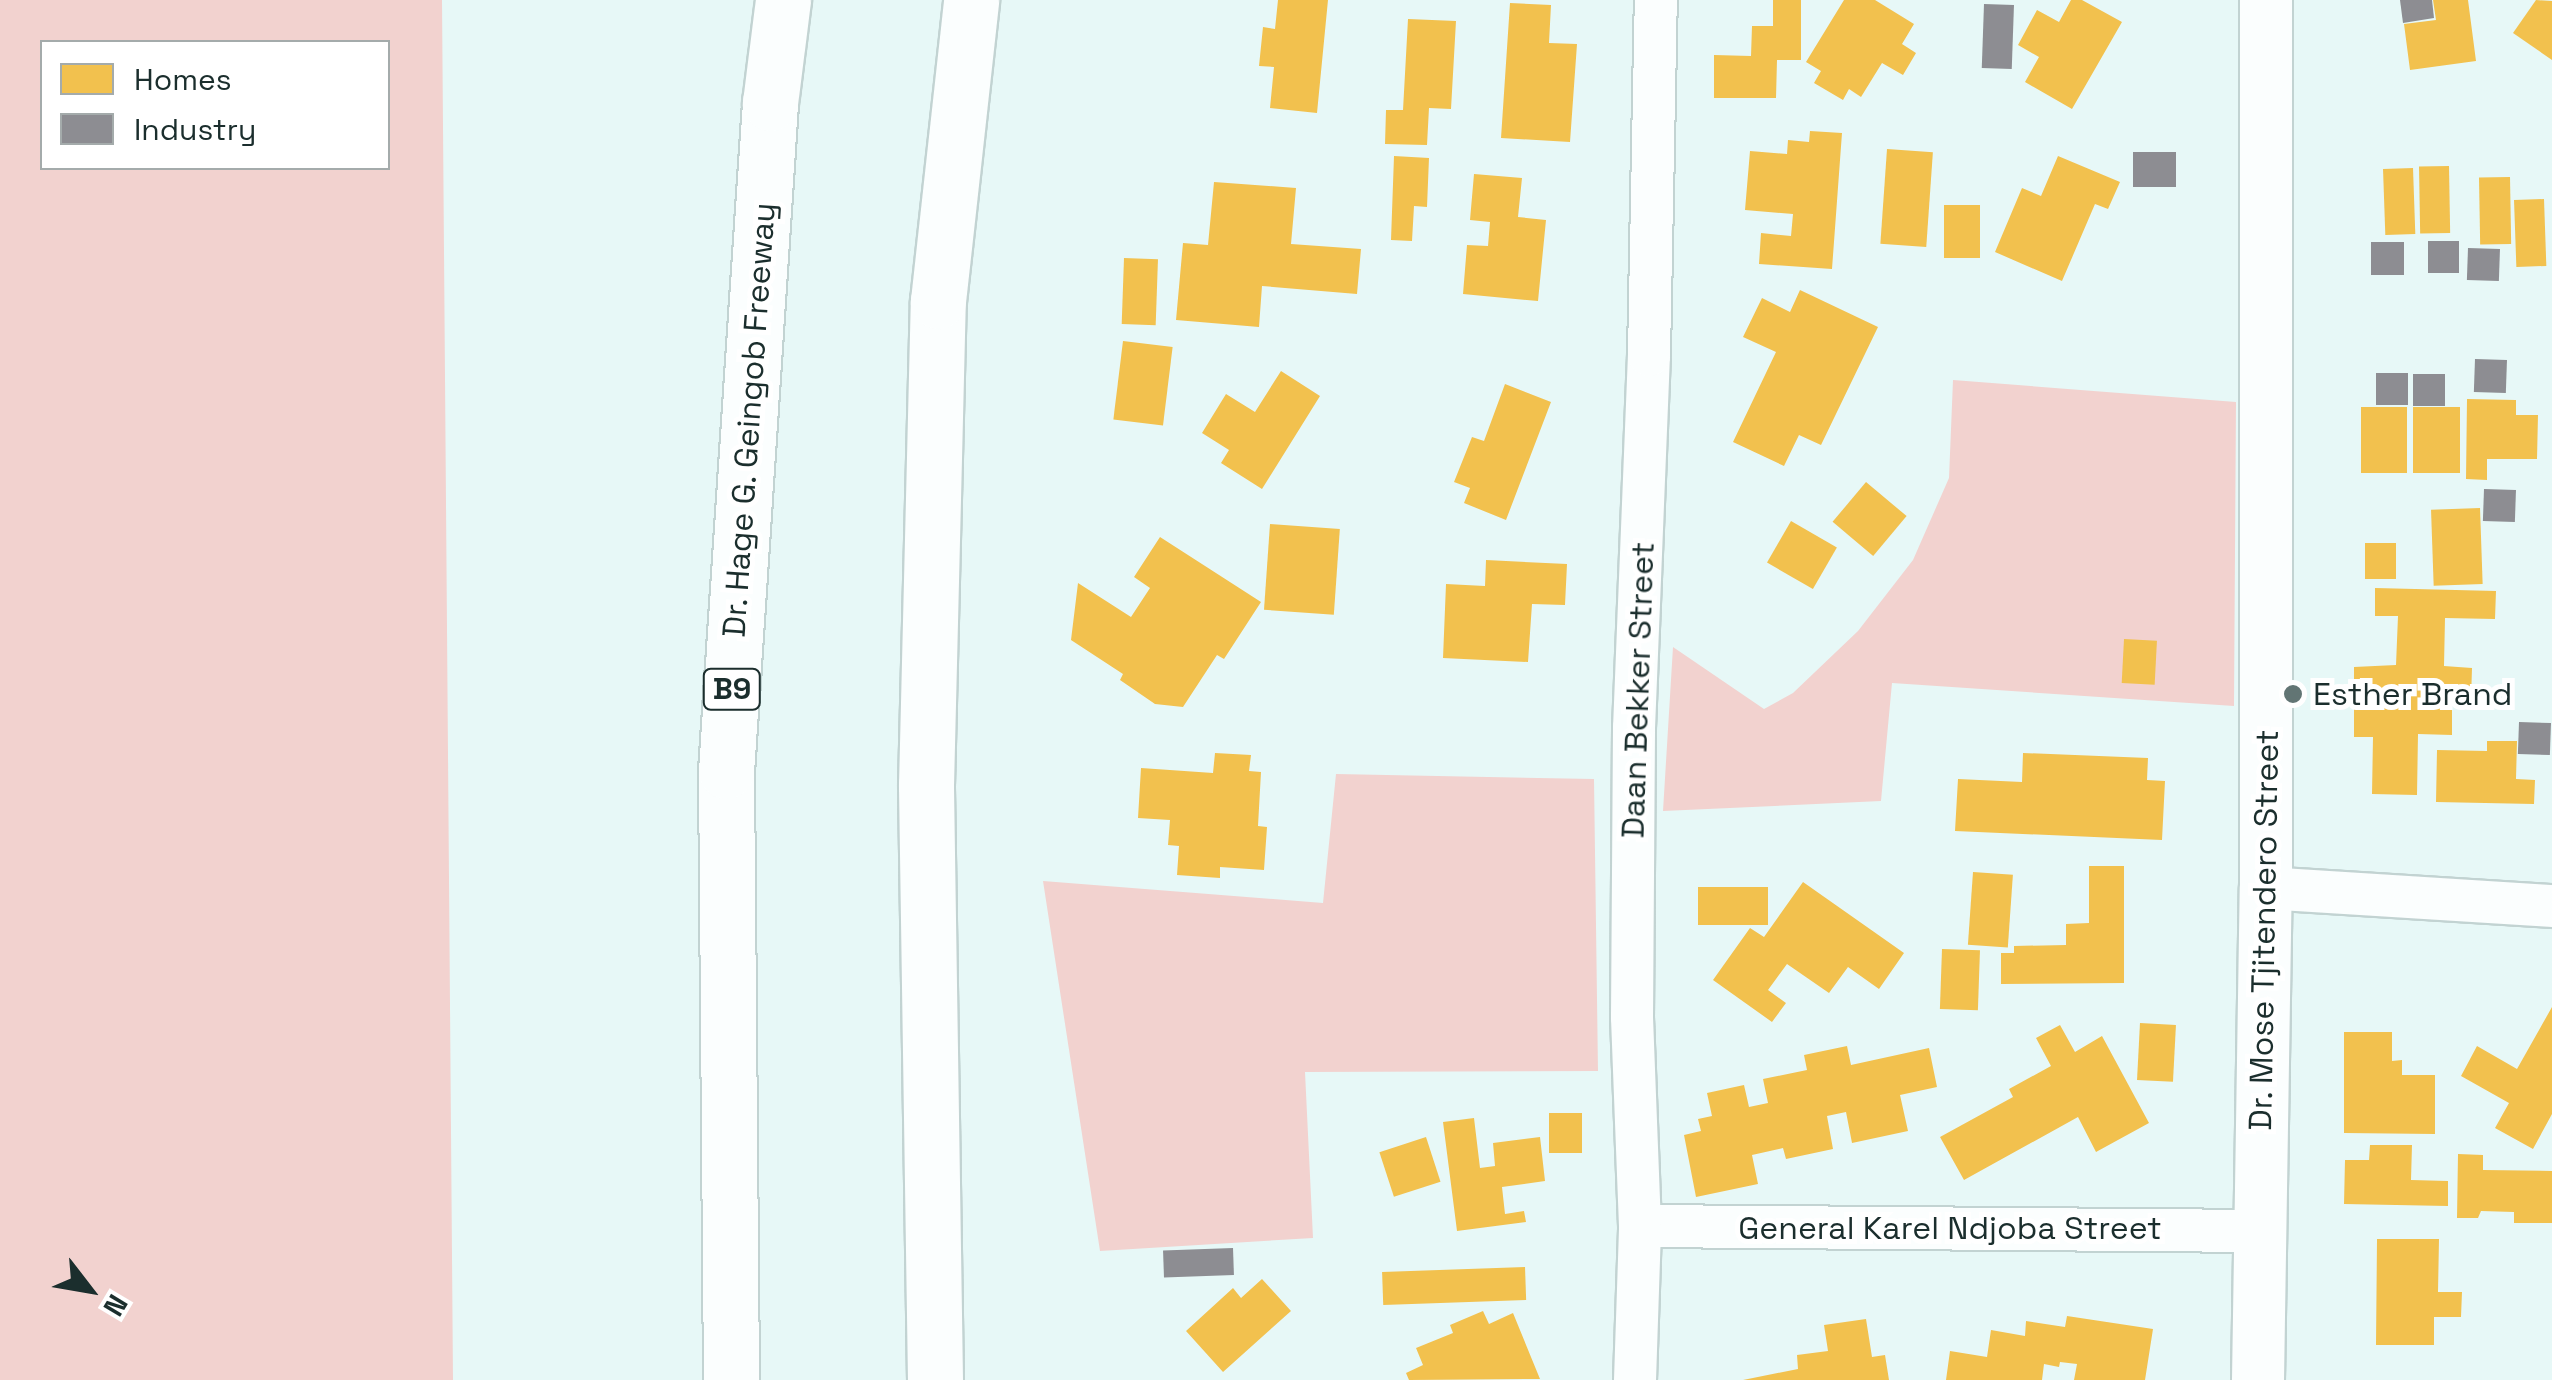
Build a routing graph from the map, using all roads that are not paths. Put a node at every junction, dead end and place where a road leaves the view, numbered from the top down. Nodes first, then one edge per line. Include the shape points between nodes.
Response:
1 (782, 0) edge
2 (971, 0) edge
3 (1656, 0) edge
4 (2266, 0) edge
5 (2266, 888) junction
6 (2552, 906) edge
7 (930, 1146) junction
8 (1640, 1226) junction
9 (2260, 1231) junction
10 (731, 1380) edge
11 (934, 1380) edge
12 (964, 1380) edge
13 (1635, 1380) edge
14 (2258, 1380) edge

1 - 10 highway, Dr. Hage G. Geingob Freeway / B9 via 768,122 726,771
2 - 7 highway via 938,301 926,785
3 - 8 street, Daan Bekker Street via 1634,745 1632,1017
4 - 5 street, Dr. Mose Tjitendero Street
5 - 6 street
5 - 9 street, Dr. Mose Tjitendero Street
7 - 11 highway
7 - 12 highway
8 - 9 street, General Karel Ndjoba Street
8 - 13 street, Daan Bekker Street
9 - 14 street, Dr. Mose Tjitendero Street

